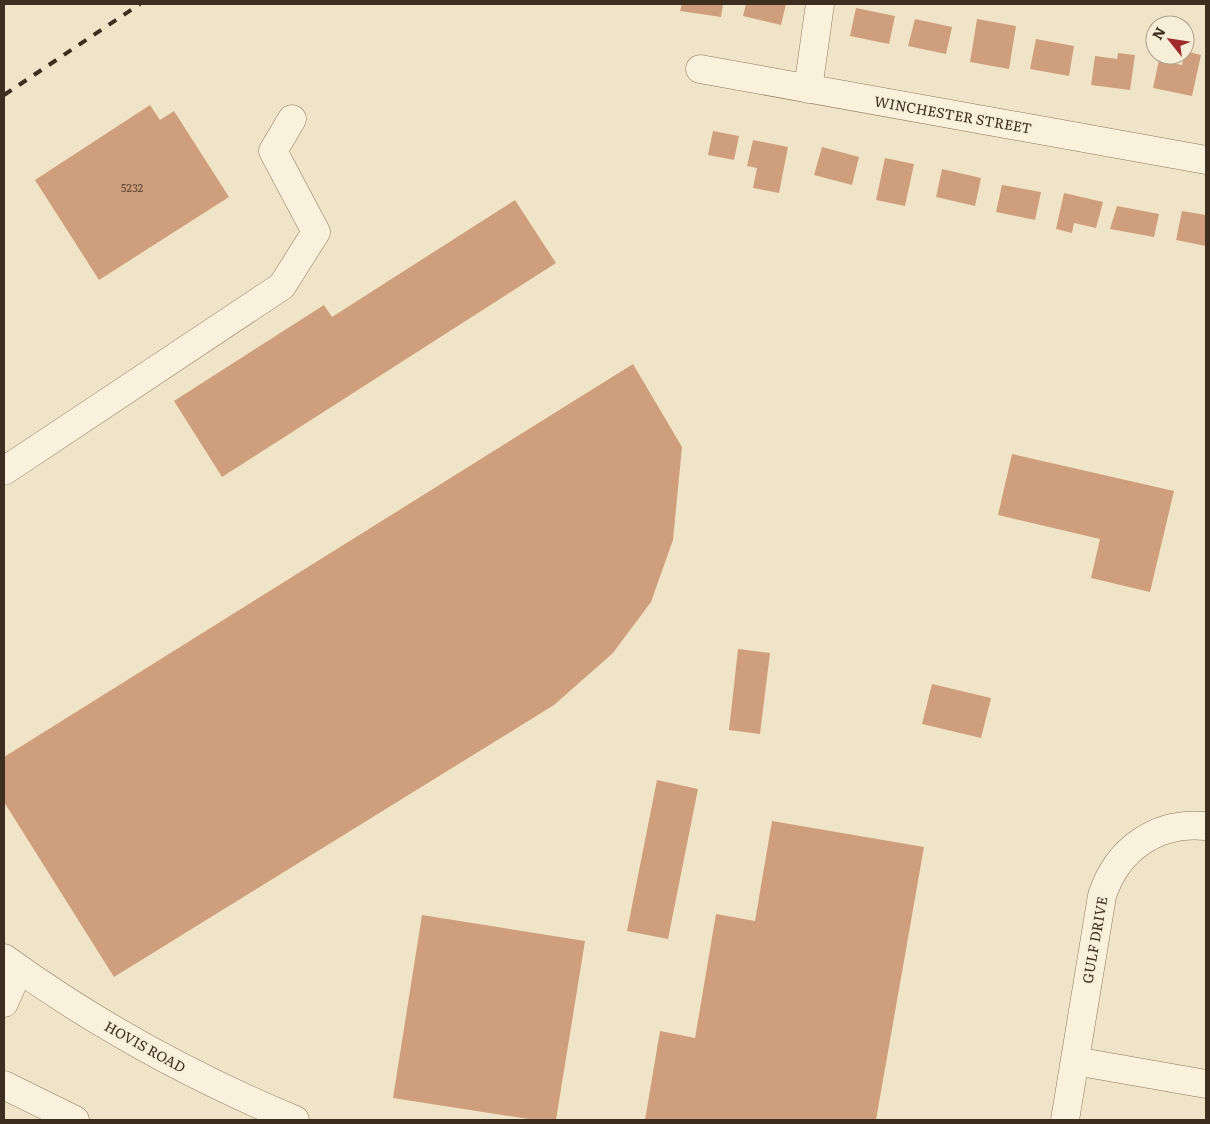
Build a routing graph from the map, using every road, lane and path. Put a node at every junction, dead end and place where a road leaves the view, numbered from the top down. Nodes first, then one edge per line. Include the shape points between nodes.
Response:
1 (820, 4) edge
2 (700, 69) dead end
3 (808, 89) junction
4 (292, 119) dead end
5 (1206, 160) edge
6 (4, 471) edge
7 (1206, 826) edge
8 (12, 964) edge
9 (4, 1003) edge
10 (1075, 1061) junction
11 (1206, 1084) edge
12 (4, 1085) edge
13 (76, 1120) edge
14 (295, 1120) edge
15 (1065, 1120) edge

1 - 3 street
2 - 3 street, WINCHESTER STREET
3 - 5 street, WINCHESTER STREET
4 - 6 street via 273,150 316,232 282,286
7 - 10 street, GULF DRIVE via 1189,825 1156,832 1135,845 1118,863 1106,884
8 - 9 street
8 - 14 street, HOVIS ROAD via 52,993 131,1041 211,1083
10 - 11 street
10 - 15 street, GULF DRIVE
12 - 13 street

